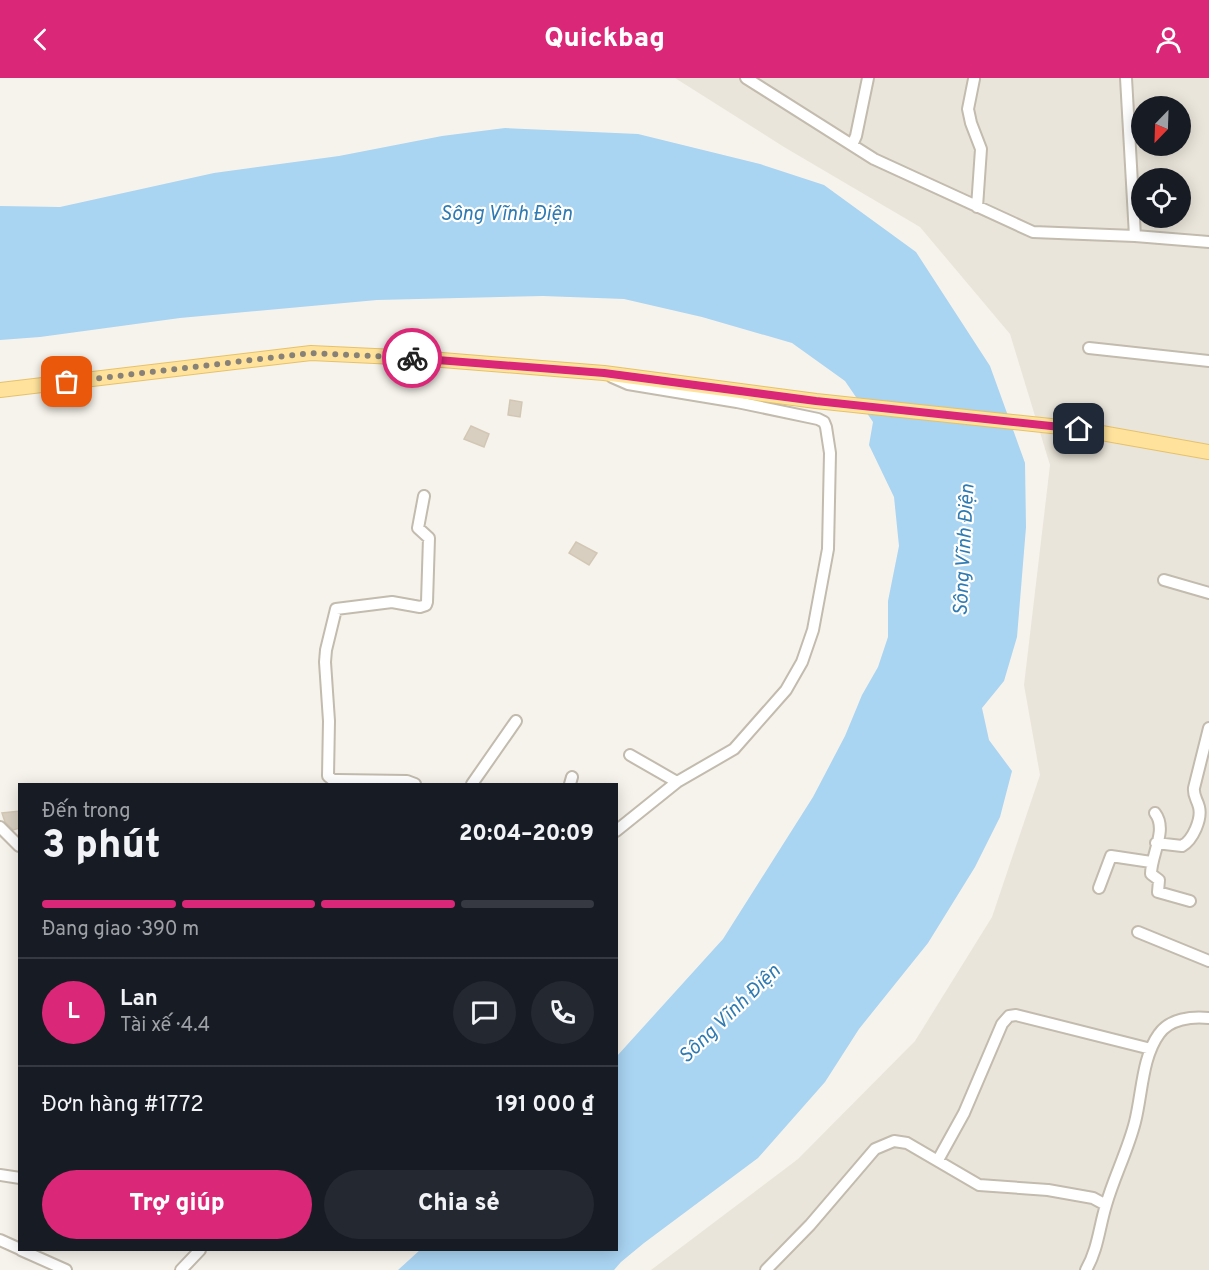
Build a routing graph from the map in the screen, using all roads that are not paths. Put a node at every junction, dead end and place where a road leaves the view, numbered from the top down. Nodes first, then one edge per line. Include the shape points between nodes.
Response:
1 (746, 78) edge
2 (868, 78) edge
3 (1126, 78) edge
4 (974, 79) edge
5 (852, 145) junction
6 (977, 207) junction
7 (1135, 236) junction
8 (1209, 242) edge
9 (1089, 348) dead end
10 (1209, 361) edge
11 (604, 373) junction
12 (0, 390) edge
13 (1209, 452) edge
14 (424, 495) dead end
15 (1164, 580) dead end
16 (1209, 593) edge
17 (516, 722) dead end
18 (1209, 728) edge
19 (630, 755) dead end
20 (677, 782) junction
21 (412, 783) edge
22 (473, 783) edge
23 (1155, 813) dead end
24 (0, 827) edge
25 (618, 827) edge
26 (1156, 843) junction
27 (18, 845) edge
28 (1151, 862) junction
29 (1099, 888) dead end
30 (1190, 901) dead end
31 (1138, 932) dead end
32 (1209, 961) edge
33 (1209, 1018) edge
34 (1151, 1049) junction
35 (938, 1160) junction
36 (0, 1175) edge
37 (18, 1178) edge
38 (1106, 1205) junction
39 (0, 1240) edge
40 (18, 1248) edge
41 (24, 1251) edge
42 (199, 1251) edge
43 (66, 1270) edge
44 (181, 1270) edge
45 (766, 1270) edge
46 (1086, 1270) edge

1 - 5 street
2 - 5 street
3 - 7 street
4 - 6 street via 968,109 981,149
5 - 6 street
6 - 7 street via 1033,232
7 - 8 street
9 - 10 street
11 - 12 main road via 311,353
11 - 13 main road via 1079,429
11 - 20 street via 628,384 808,416 824,422 826,427 830,453 828,549 813,630 802,662 786,690 734,749
14 - 21 street via 418,528 429,538 428,602 420,607 392,602 336,609 325,662 328,776 333,780
15 - 16 street
17 - 22 street
18 - 26 street via 1194,788 1199,815 1191,839 1182,846
19 - 20 street
20 - 25 street
23 - 26 street via 1161,820
24 - 27 street
26 - 28 street
28 - 29 street via 1111,856
28 - 30 street via 1151,874 1159,880 1158,892
31 - 32 street
33 - 34 street via 1191,1017 1175,1022 1160,1032
34 - 35 street via 1009,1016
34 - 38 street via 1135,1122
35 - 38 street via 985,1187 1048,1190 1093,1198
35 - 45 street via 899,1141 875,1149
36 - 37 street
38 - 46 street via 1096,1250
39 - 40 street
41 - 43 street
42 - 44 street

